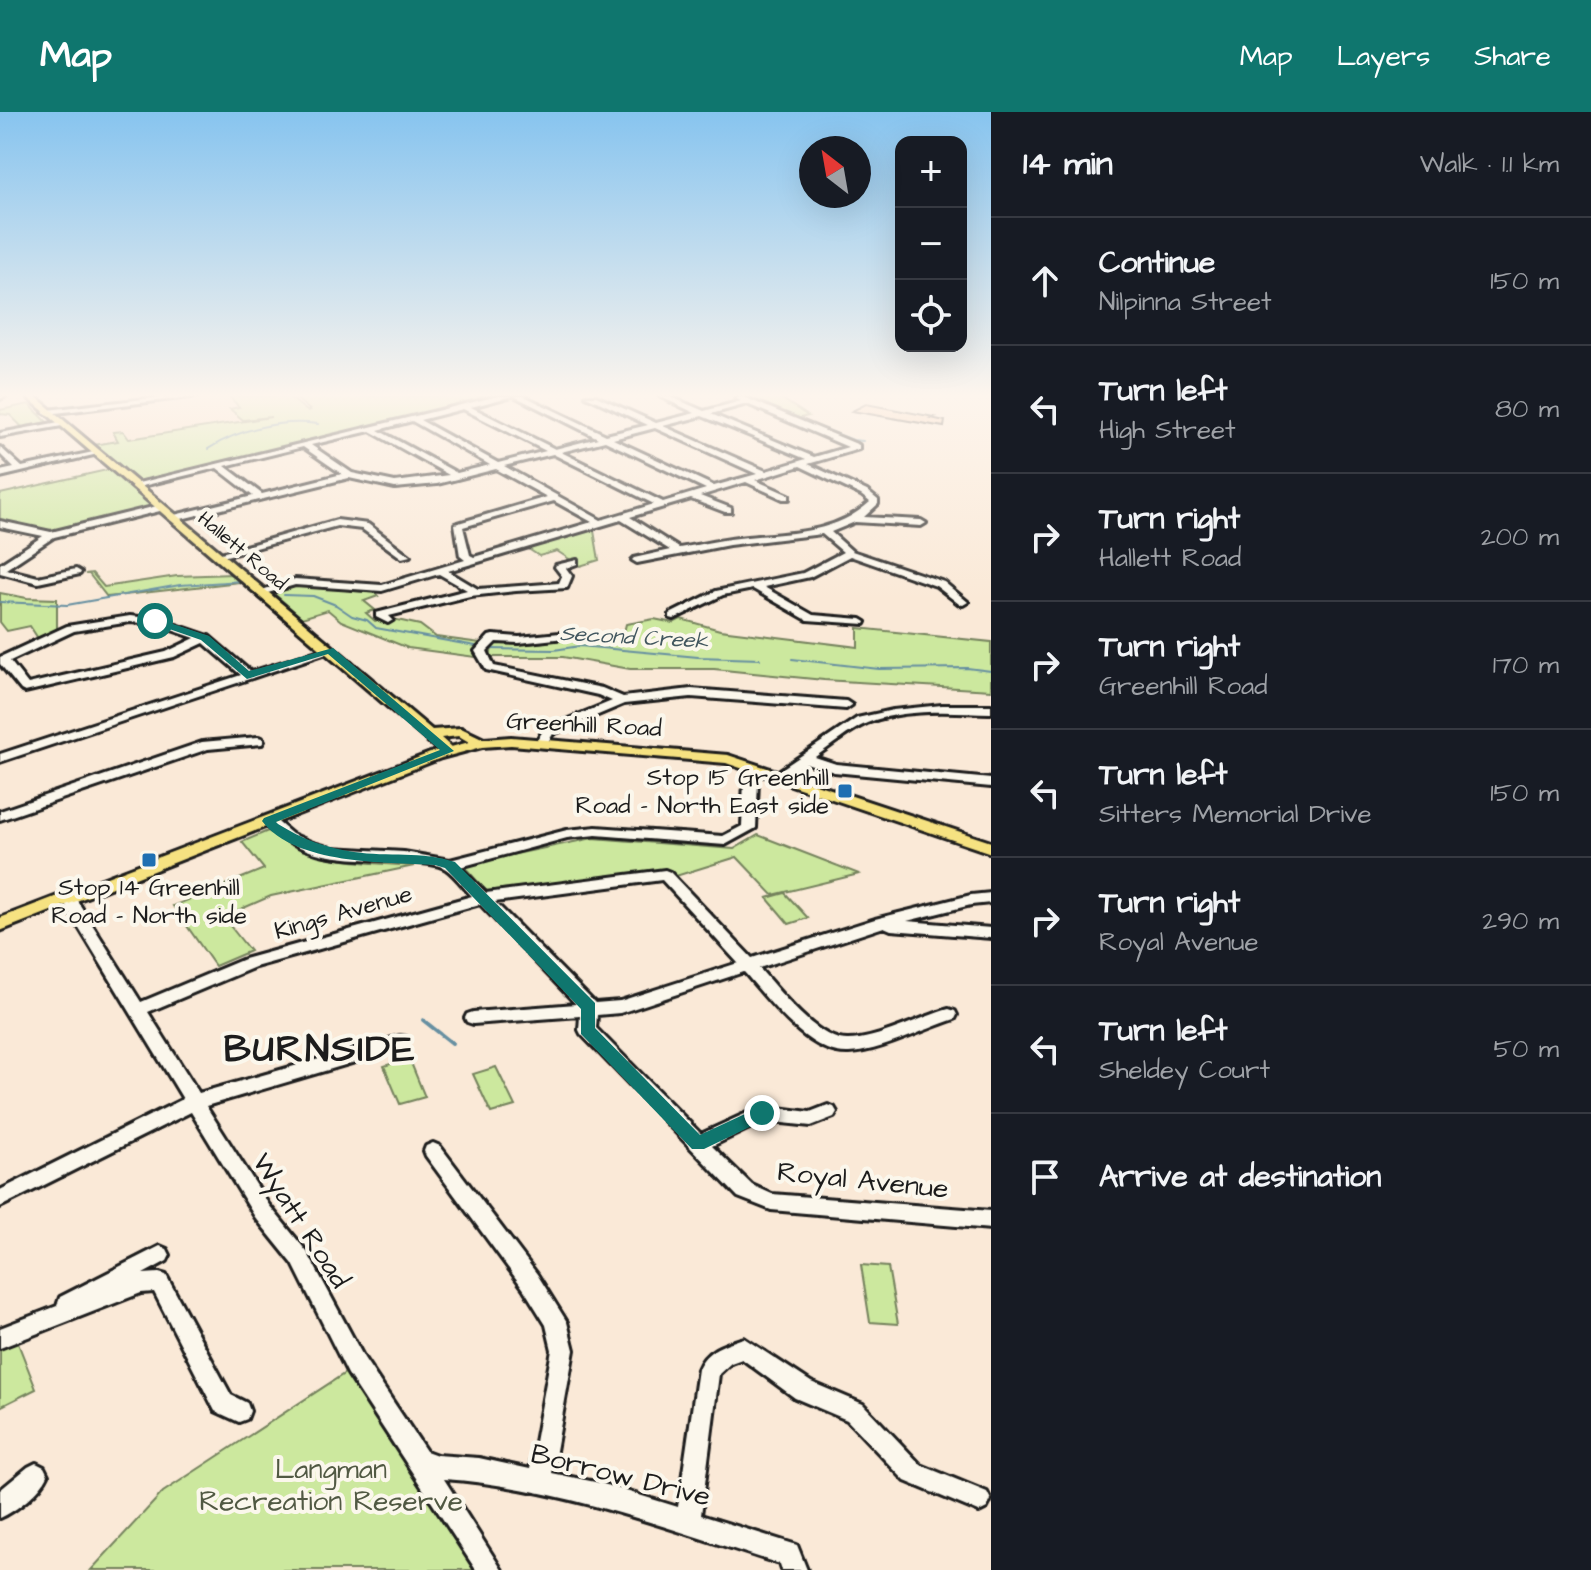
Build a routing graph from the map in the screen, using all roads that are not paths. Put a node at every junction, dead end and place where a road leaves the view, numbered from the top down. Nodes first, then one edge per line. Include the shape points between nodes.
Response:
1 (14, 464) edge
2 (47, 464) edge
3 (110, 464) edge
4 (222, 464) edge
5 (333, 464) edge
6 (435, 464) edge
7 (494, 464) edge
8 (506, 464) edge
9 (579, 464) edge
10 (660, 464) edge
11 (743, 464) edge
12 (795, 464) edge
13 (801, 464) edge
14 (218, 465) junction
15 (498, 466) junction
16 (20, 470) junction
17 (763, 473) junction
18 (0, 474) edge
19 (349, 475) junction
20 (458, 477) junction
21 (746, 479) junction
22 (134, 485) junction
23 (713, 489) junction
24 (259, 496) junction
25 (691, 496) junction
26 (786, 497) dead end
27 (555, 498) junction
28 (661, 504) junction
29 (161, 508) junction
30 (728, 510) dead end
31 (622, 516) junction
32 (173, 518) junction
33 (851, 519) junction
34 (600, 523) junction
35 (921, 523) dead end
36 (0, 524) edge
37 (824, 531) junction
38 (51, 535) junction
39 (678, 552) junction
40 (849, 553) junction
41 (219, 555) junction
42 (405, 556) dead end
43 (637, 560) dead end
44 (473, 561) junction
45 (574, 562) dead end
46 (0, 569) edge
47 (440, 571) junction
48 (76, 572) dead end
49 (753, 585) junction
50 (474, 590) junction
51 (261, 592) junction
52 (963, 602) dead end
53 (674, 616) dead end
54 (388, 620) dead end
55 (861, 622) dead end
56 (570, 635) dead end
57 (205, 638) junction
58 (330, 650) junction
59 (2, 661) edge
60 (247, 675) junction
61 (622, 701) junction
62 (846, 705) dead end
63 (991, 709) edge
64 (429, 735) junction
65 (258, 741) dead end
66 (542, 742) junction
67 (482, 743) junction
68 (448, 751) junction
69 (0, 758) edge
70 (804, 758) junction
71 (781, 774) junction
72 (751, 781) dead end
73 (991, 783) edge
74 (0, 816) edge
75 (268, 821) junction
76 (991, 848) edge
77 (450, 865) junction
78 (68, 898) junction
79 (991, 898) edge
80 (480, 899) junction
81 (875, 924) junction
82 (0, 925) edge
83 (991, 933) edge
84 (748, 965) junction
85 (589, 1007) junction
86 (137, 1010) junction
87 (949, 1015) dead end
88 (473, 1018) dead end
89 (400, 1042) dead end
90 (194, 1102) junction
91 (828, 1112) dead end
92 (698, 1144) junction
93 (433, 1151) dead end
94 (2, 1193) edge
95 (991, 1220) edge
96 (160, 1255) dead end
97 (7, 1335) edge
98 (239, 1411) dead end
99 (420, 1461) junction
100 (36, 1475) dead end
101 (539, 1483) junction
102 (979, 1500) dead end
103 (0, 1506) edge
104 (688, 1521) junction
105 (490, 1570) edge
106 (795, 1570) edge

1 - 16 street
2 - 16 street
3 - 22 main road, Hallett Road
4 - 14 street
5 - 19 street
6 - 20 street
7 - 15 street
8 - 15 street
9 - 28 street
10 - 23 street
11 - 17 street
12 - 17 street
13 - 33 street via 875,502
14 - 22 street
14 - 24 street
15 - 20 street
15 - 27 street
16 - 18 street
17 - 21 street
19 - 20 street via 395,485
19 - 24 street
21 - 23 street
21 - 26 street
22 - 29 main road, Hallett Road
23 - 25 street
24 - 32 street
25 - 28 street
25 - 30 street
27 - 34 street
27 - 44 street via 458,526 465,556
28 - 31 street
29 - 32 main road, Hallett Road
29 - 38 street
31 - 34 street
31 - 39 street
32 - 41 main road, Hallett Road
33 - 35 street
33 - 37 street
34 - 44 street
36 - 38 street
37 - 39 street
37 - 40 street
38 - 46 street
39 - 43 street
40 - 49 street via 806,575
40 - 52 street via 940,584
41 - 42 street via 337,523 365,526
41 - 51 main road, Hallett Road
44 - 47 street
45 - 50 street via 560,567 567,576 563,586
46 - 48 street via 38,580
47 - 50 street
47 - 51 street via 382,588 295,582
49 - 53 street via 720,593
49 - 55 street via 811,618
50 - 54 street via 380,615
51 - 58 main road, Hallett Road
56 - 61 street via 493,638 483,647 490,668
57 - 59 street via 155,621 130,619 71,628
57 - 59 street via 170,655 25,688
57 - 60 street
58 - 60 street
58 - 64 main road, Hallett Road
60 - 69 street
61 - 62 street via 691,693
61 - 66 street via 548,732
63 - 70 street via 874,717
64 - 67 main road via 461,732
64 - 68 main road, Hallett Road
65 - 74 street via 206,745
66 - 67 main road, Greenhill Road
66 - 71 main road, Greenhill Road via 728,759
67 - 68 main road, Greenhill Road
68 - 75 main road, Greenhill Road
70 - 71 street
70 - 73 street via 834,768
71 - 76 main road, Greenhill Road
72 - 77 street via 749,828 725,841 596,831
75 - 77 street via 303,844 354,856
75 - 78 main road, Greenhill Road
77 - 80 street, Royal Avenue
78 - 82 main road, Greenhill Road
78 - 86 street, Wyatt Road
79 - 81 street
80 - 84 street, Kings Avenue via 665,875
80 - 85 street, Royal Avenue
80 - 86 street, Kings Avenue via 250,963
81 - 83 street
81 - 84 street
84 - 85 street via 620,1007
84 - 87 street via 829,1044 850,1047
85 - 88 street
85 - 92 street, Royal Avenue via 587,1030
86 - 90 street, Wyatt Road
89 - 90 street
90 - 94 street
90 - 99 street, Wyatt Road via 262,1211 300,1258 356,1366
91 - 92 street via 811,1119 762,1113
92 - 95 street, Royal Avenue via 745,1191 771,1202
93 - 101 street via 556,1322 563,1350
96 - 97 street
97 - 98 street via 141,1284 159,1282 223,1403
99 - 101 street, Borrow Drive
99 - 105 street, Wyatt Road
100 - 103 street
101 - 104 street, Borrow Drive
102 - 104 street via 913,1473 855,1412 803,1390 744,1348 724,1355 709,1369
104 - 106 street, Borrow Drive via 788,1554

